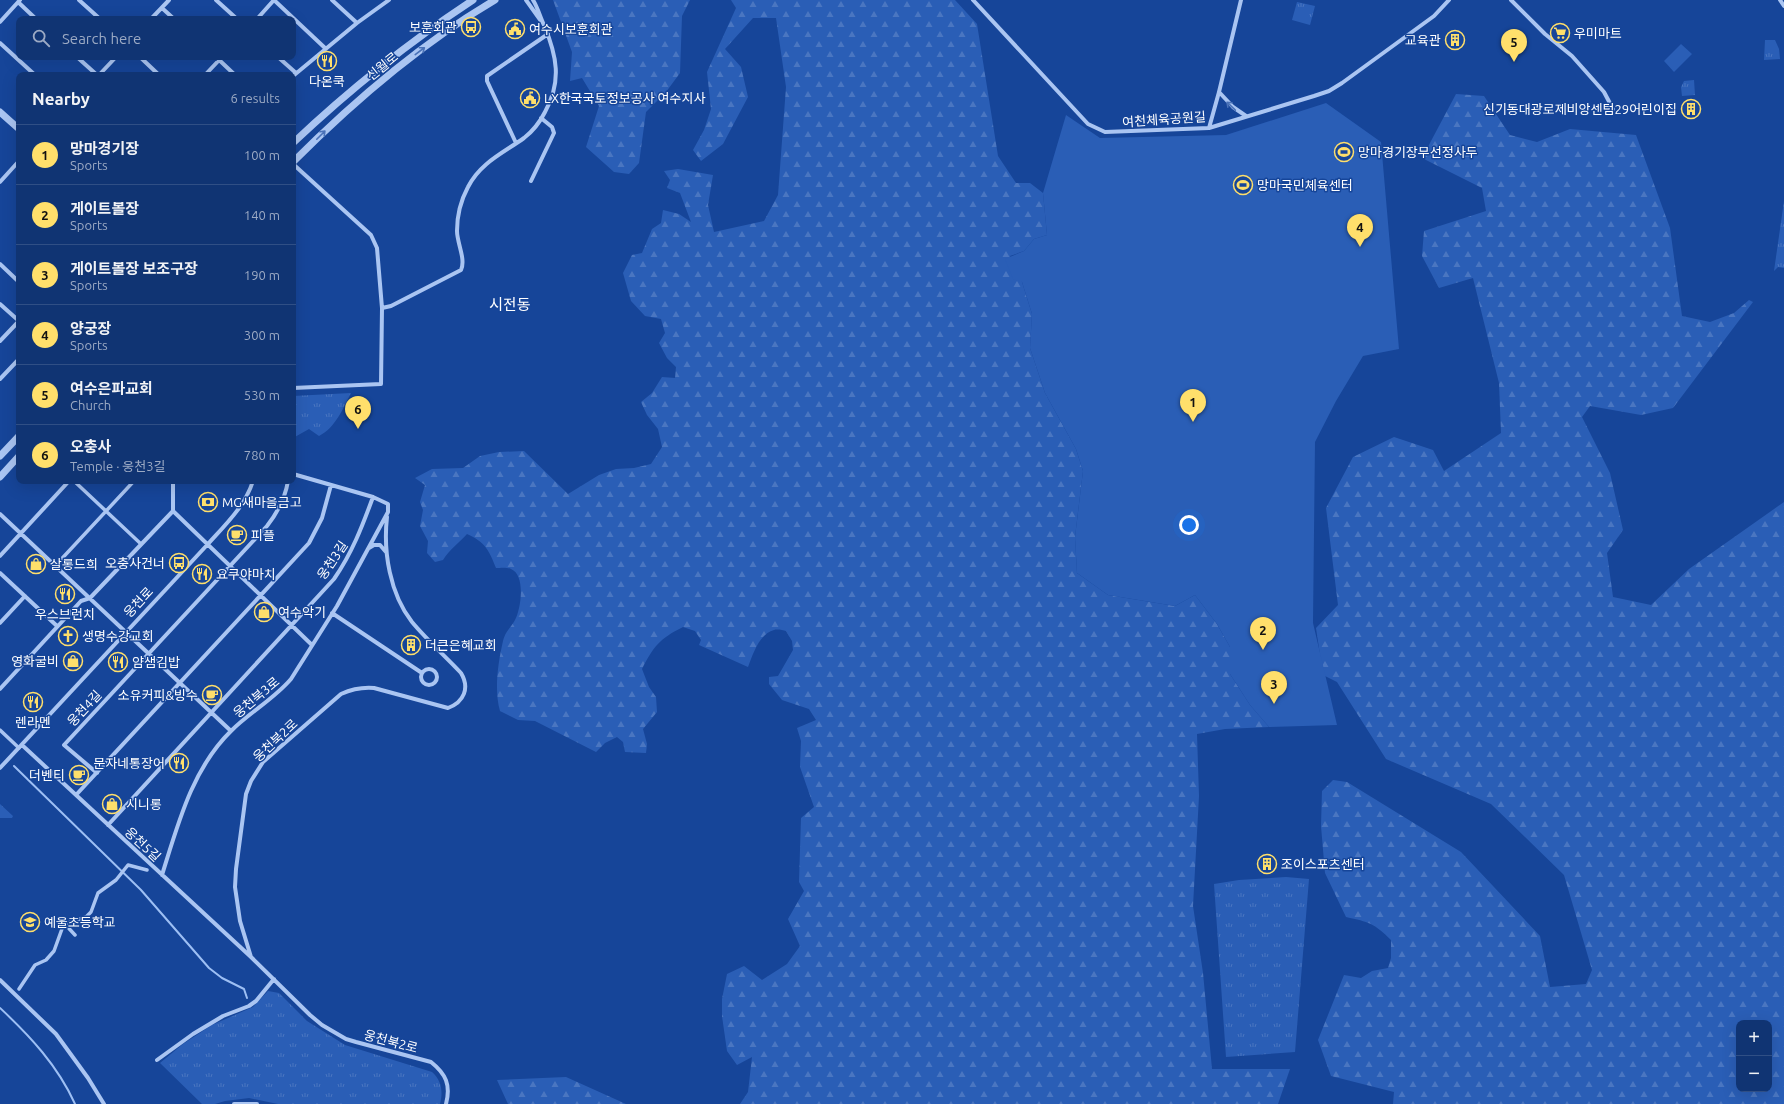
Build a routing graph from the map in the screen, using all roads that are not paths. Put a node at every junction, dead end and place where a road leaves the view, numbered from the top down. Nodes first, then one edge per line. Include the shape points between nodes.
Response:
1 (169, 0) edge
2 (216, 0) edge
3 (274, 0) edge
4 (332, 0) edge
5 (388, 0) edge
6 (473, 0) edge
7 (495, 0) edge
8 (526, 0) edge
9 (533, 0) edge
10 (973, 0) edge
11 (1241, 0) edge
12 (1449, 0) edge
13 (1511, 0) edge
14 (1780, 0) edge
15 (19, 1) edge
16 (82, 1) edge
17 (1784, 6) edge
18 (162, 8) junction
19 (33, 16) edge
20 (97, 16) edge
21 (154, 16) edge
22 (171, 16) edge
23 (234, 16) edge
24 (260, 16) edge
25 (291, 16) edge
26 (296, 21) edge
27 (0, 22) edge
28 (357, 23) junction
29 (544, 25) junction
30 (548, 34) junction
31 (0, 43) edge
32 (325, 48) junction
33 (16, 58) edge
34 (19, 60) edge
35 (80, 60) edge
36 (113, 60) edge
37 (143, 60) edge
38 (217, 60) edge
39 (221, 60) edge
40 (281, 60) edge
41 (32, 72) edge
42 (94, 72) edge
43 (101, 72) edge
44 (156, 72) edge
45 (207, 72) edge
46 (232, 72) edge
47 (291, 72) edge
48 (296, 73) edge
49 (1219, 92) junction
50 (1613, 109) dead end
51 (0, 112) edge
52 (1246, 116) junction
53 (541, 118) junction
54 (16, 126) edge
55 (1209, 128) junction
56 (296, 141) edge
57 (516, 143) junction
58 (296, 160) edge
59 (16, 164) edge
60 (296, 166) edge
61 (531, 181) dead end
62 (0, 182) edge
63 (0, 264) edge
64 (16, 279) edge
65 (0, 304) edge
66 (382, 308) junction
67 (16, 318) edge
68 (16, 324) edge
69 (0, 341) edge
70 (16, 362) edge
71 (0, 379) edge
72 (296, 388) edge
73 (16, 439) edge
74 (0, 456) edge
75 (16, 459) edge
76 (296, 475) edge
77 (0, 477) edge
78 (66, 484) edge
79 (77, 484) edge
80 (131, 484) edge
81 (173, 484) edge
82 (253, 484) edge
83 (288, 484) edge
84 (332, 485) junction
85 (373, 497) junction
86 (106, 511) junction
87 (173, 511) junction
88 (0, 514) edge
89 (387, 517) junction
90 (21, 533) junction
91 (142, 544) junction
92 (208, 544) junction
93 (369, 548) junction
94 (388, 554) junction
95 (0, 556) edge
96 (56, 566) junction
97 (231, 566) junction
98 (0, 573) edge
99 (25, 596) junction
100 (261, 596) junction
101 (90, 598) junction
102 (332, 613) junction
103 (0, 623) edge
104 (291, 625) junction
105 (57, 626) junction
106 (126, 632) junction
107 (312, 645) junction
108 (148, 653) junction
109 (422, 673) junction
110 (180, 683) junction
111 (0, 690) edge
112 (211, 712) junction
113 (0, 730) edge
114 (231, 731) junction
115 (20, 746) junction
116 (2, 767) edge
117 (97, 773) junction
118 (76, 796) junction
119 (108, 825) junction
120 (147, 870) dead end
121 (162, 875) junction
122 (64, 923) junction
123 (75, 935) dead end
124 (251, 957) junction
125 (274, 979) junction
126 (0, 980) edge
127 (19, 989) dead end
128 (158, 1060) dead end
129 (104, 1104) edge
130 (234, 1104) edge
131 (257, 1104) edge
132 (446, 1104) edge

1 - 18 street
2 - 23 street
3 - 24 street
3 - 25 street
4 - 28 street
5 - 28 street
6 - 56 street, 신월로 via 379,67 330,108
58 -> 7 street, 신월로 via 325,130 388,75 437,38
8 - 29 street
9 - 29 street
10 - 55 street, 여천체육공원길 via 1088,124 1097,130 1116,132
11 - 49 street
12 - 52 street, 여천체육공원길 via 1416,30 1329,91
13 - 50 street via 1545,34 1572,56 1604,92
14 - 17 street
15 - 19 street
15 - 27 street
16 - 20 street
18 - 21 street
18 - 22 street
26 - 32 street
28 - 32 street
29 - 30 street
30 - 53 street via 555,55 556,76 551,98
30 - 57 street via 487,76
31 - 33 street
32 - 48 street
34 - 41 street
35 - 42 street
36 - 43 street
37 - 44 street
38 - 45 street
39 - 46 street
40 - 47 street
52 -> 49 street via 1233,108
49 - 55 street
51 - 54 street
52 - 55 street, 여천체육공원길
53 - 57 street via 530,132
53 - 61 street via 552,127 554,133
57 - 66 street via 484,165 465,194 457,226 461,270 391,306
59 - 62 street
60 - 66 street via 371,235 377,248
63 - 64 street
65 - 67 street
66 - 72 street via 381,384
68 - 69 street
70 - 71 street
73 - 74 street
75 - 77 street
76 - 84 street
78 - 90 street
79 - 86 street
80 - 86 street
81 - 87 street
82 - 92 street, 웅천로 via 241,507
83 - 97 street via 276,515
84 - 85 street
84 - 100 street via 322,518 309,543
85 - 89 street via 388,504
85 - 104 street, 웅천3길 via 348,559 334,579
86 - 91 street
86 - 96 street
87 - 91 street
87 - 92 street
88 - 90 street
89 - 93 street, 웅천북3로
89 - 94 street, 웅천북2로 via 385,533
90 - 95 street
90 - 96 street
91 - 101 street
92 - 97 street
92 - 106 street, 웅천로
93 - 94 street via 380,545
93 - 102 street, 웅천북3로
94 - 124 street, 웅천북2로 via 391,574 404,609 423,634 461,673 465,679 464,695 460,703 448,708 374,688 351,690 341,694 263,762 246,794 235,875 236,905
96 - 101 street
97 - 100 street
97 - 108 street
98 - 99 street
99 - 103 street
99 - 105 street
100 - 104 street
100 - 110 street
101 - 105 street via 81,601
101 - 106 street
102 - 107 street, 웅천북3로
102 - 109 street
104 - 107 street
104 - 112 street, 웅천3길
105 - 111 street
106 - 108 street
106 - 115 street, 웅천로
107 - 114 street, 웅천북3로 via 282,690
108 - 110 street
108 - 117 street, 웅천4길 via 64,745
109 - 109 street via 427,669 432,670 436,673 436,681 429,685 424,684 421,679
110 - 112 street
110 - 117 street
112 - 114 street
112 - 119 street
113 - 115 street
114 - 121 street, 웅천북3로 via 200,773 188,796
115 - 116 street, 웅천로
115 - 118 street, 웅천5길
117 - 118 street
118 - 119 street, 웅천5길
119 - 121 street, 웅천5길
120 - 122 street via 128,865 98,893 91,912 86,917
121 - 124 street, 웅천5길
122 - 123 street
122 - 127 street via 54,951 46,960 36,965
124 - 125 street, 웅천북2로
125 - 128 street via 249,1006 223,1016
125 - 132 street, 웅천북2로 via 310,1015 346,1039 435,1065 445,1075 448,1083
126 - 129 street via 56,1034
130 - 131 street

